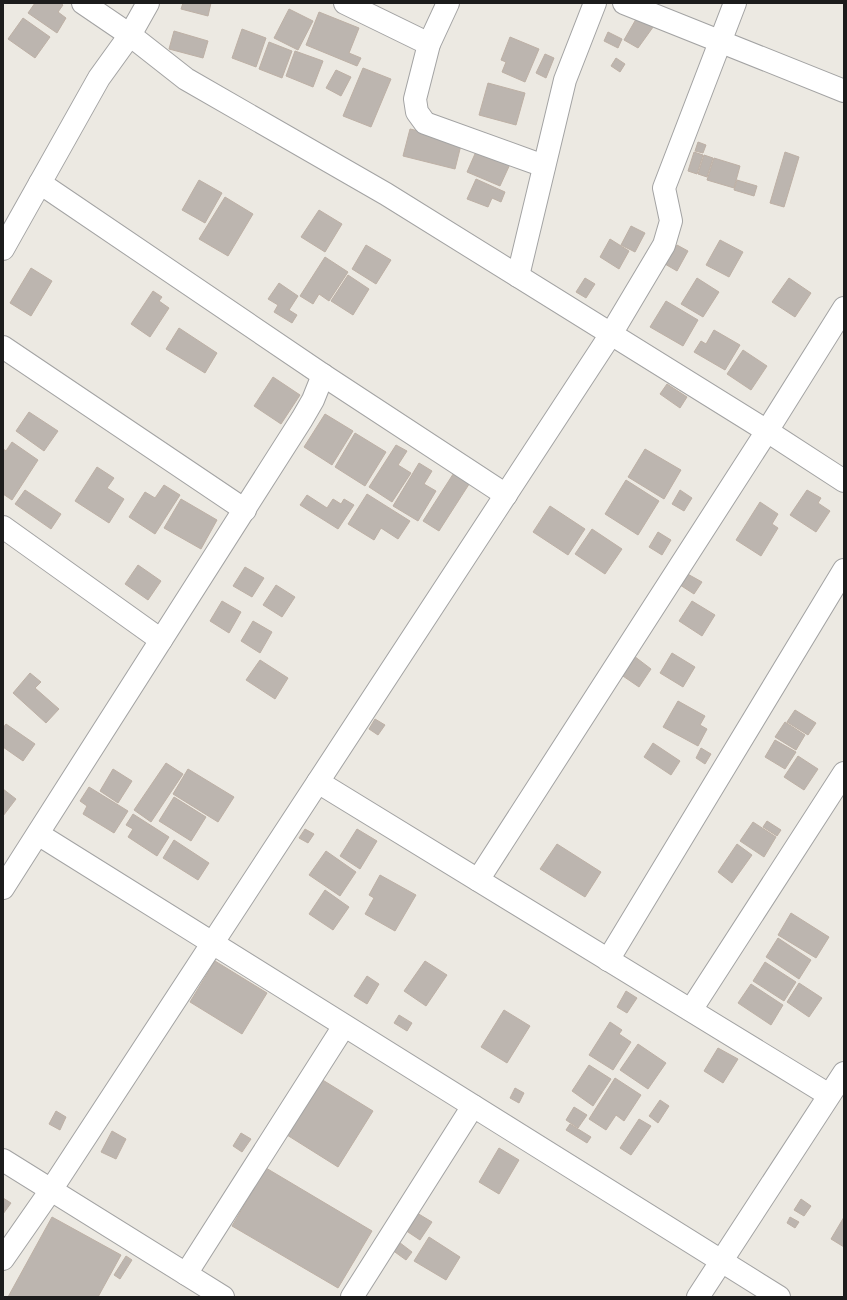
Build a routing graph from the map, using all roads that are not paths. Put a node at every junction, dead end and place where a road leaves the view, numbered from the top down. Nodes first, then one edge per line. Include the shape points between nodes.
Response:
1 (83, 3) edge
2 (148, 3) edge
3 (345, 3) edge
4 (448, 3) edge
5 (595, 3) edge
6 (624, 3) edge
7 (735, 3) edge
8 (130, 35) junction
9 (721, 41) junction
10 (429, 44) junction
11 (844, 91) edge
12 (544, 166) junction
13 (40, 183) junction
14 (3, 249) edge
15 (518, 276) junction
16 (844, 308) edge
17 (611, 334) junction
18 (3, 347) edge
19 (323, 375) junction
20 (767, 431) junction
21 (844, 481) edge
22 (506, 495) junction
23 (245, 510) junction
24 (3, 527) edge
25 (844, 570) edge
26 (161, 640) junction
27 (844, 773) edge
28 (318, 782) junction
29 (38, 834) junction
30 (478, 880) junction
31 (3, 888) edge
32 (213, 943) junction
33 (608, 960) junction
34 (691, 1010) junction
35 (344, 1026) junction
36 (844, 1072) edge
37 (830, 1095) junction
38 (473, 1106) junction
39 (3, 1160) edge
40 (51, 1190) junction
41 (3, 1259) edge
42 (722, 1261) junction
43 (186, 1274) junction
44 (223, 1297) edge
45 (352, 1297) edge
46 (698, 1297) edge
47 (779, 1297) edge

1 - 8 street
2 - 8 street
3 - 10 street
4 - 10 street
5 - 12 street via 565,80
6 - 9 street
7 - 9 street
8 - 13 street via 99,78
8 - 15 street via 186,79 386,194
9 - 11 street
9 - 17 street via 664,188 671,221 664,245
10 - 12 street via 415,99 417,112 426,123
12 - 15 street
13 - 14 street
13 - 19 street
15 - 17 street
16 - 20 street
17 - 20 street
17 - 22 street
18 - 23 street
19 - 22 street
19 - 23 street via 313,400
20 - 21 street
20 - 30 street
22 - 28 street
23 - 26 street
24 - 26 street
25 - 33 street
26 - 29 street
27 - 34 street
28 - 30 street
28 - 32 street
29 - 31 street
29 - 32 street
30 - 33 street
32 - 35 street
32 - 40 street
33 - 34 street
34 - 37 street
35 - 38 street
35 - 43 street
36 - 37 street
37 - 42 street
38 - 42 street
38 - 45 street
39 - 40 street
40 - 41 street
40 - 43 street
42 - 46 street
42 - 47 street
43 - 44 street

